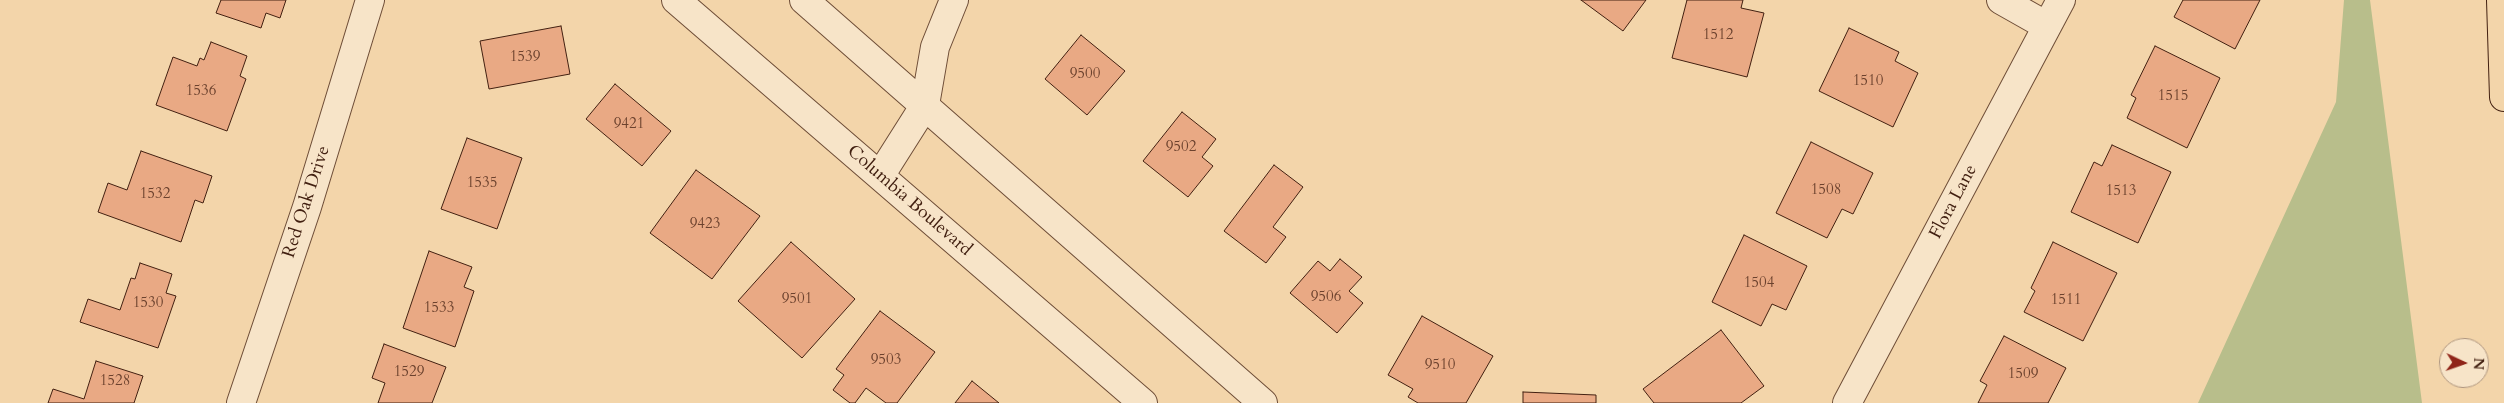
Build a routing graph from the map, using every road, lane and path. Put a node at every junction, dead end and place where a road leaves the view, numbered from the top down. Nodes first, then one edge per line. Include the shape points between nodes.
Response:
1 (370, 0) edge
2 (676, 0) edge
3 (804, 0) edge
4 (954, 0) edge
5 (2002, 0) edge
6 (2061, 0) edge
7 (2501, 0) edge
8 (2047, 26) junction
9 (2504, 96) edge
10 (925, 105) junction
11 (880, 176) junction
12 (241, 403) edge
13 (1143, 403) edge
14 (1263, 403) edge
15 (1847, 403) edge

1 - 12 street, Red Oak Drive via 307,207
2 - 11 street, Columbia Boulevard
3 - 10 street
4 - 10 street via 935,47
5 - 8 street
6 - 8 street, Flora Lane
7 - 9 highway
8 - 15 street, Flora Lane
10 - 11 street
10 - 14 street
11 - 13 street, Columbia Boulevard

